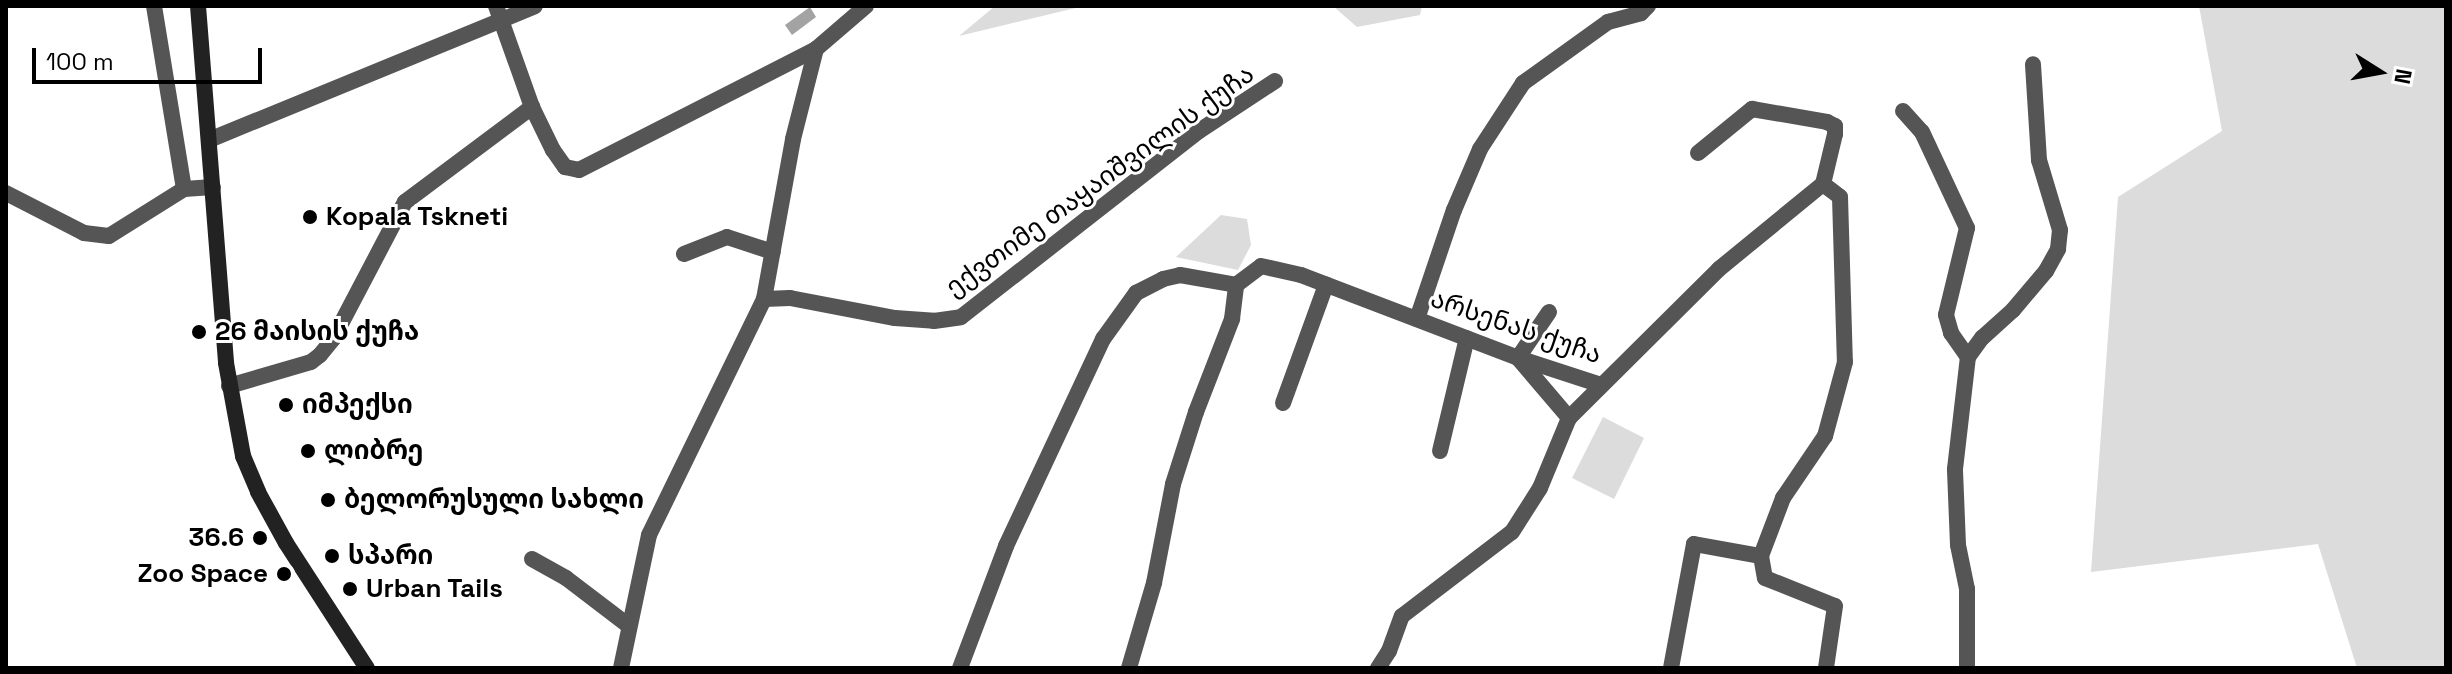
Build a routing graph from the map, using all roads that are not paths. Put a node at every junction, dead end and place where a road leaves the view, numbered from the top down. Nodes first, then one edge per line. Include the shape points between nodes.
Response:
1 (154, 6) edge
2 (198, 6) edge
3 (535, 6) edge
4 (866, 6) edge
5 (1648, 6) edge
6 (498, 13) edge
7 (816, 49) junction
8 (2033, 64) dead end
9 (1275, 81) dead end
10 (532, 107) junction
11 (1903, 111) dead end
12 (209, 140) junction
13 (1698, 153) dead end
14 (1823, 184) junction
15 (213, 187) junction
16 (184, 189) junction
17 (6, 193) edge
18 (773, 252) junction
19 (684, 254) dead end
20 (1236, 285) junction
21 (1326, 285) junction
22 (764, 299) junction
23 (1549, 312) dead end
24 (1417, 319) junction
25 (1467, 338) junction
26 (1968, 357) junction
27 (1518, 358) junction
28 (1601, 385) junction
29 (229, 386) junction
30 (1283, 403) dead end
31 (1569, 418) junction
32 (1440, 451) dead end
33 (1761, 556) junction
34 (532, 559) dead end
35 (629, 626) junction
36 (367, 668) edge
37 (621, 668) edge
38 (960, 668) edge
39 (1129, 668) edge
40 (1378, 668) edge
41 (1671, 668) edge
42 (1826, 668) edge
43 (1967, 668) edge

1 - 16 street
2 - 12 main road
3 - 6 street
4 - 7 street
5 - 24 street via 1608,22 1523,83 1480,149
6 - 10 street
6 - 12 street
7 - 10 street via 579,170 565,167
7 - 18 street
8 - 26 street via 2039,160 2060,230 2058,249 2046,271
9 - 22 street, ექვთიმე თაყაიშვილის ქუჩა via 1199,131 961,317 895,318 790,298
10 - 29 street via 405,202 320,355
11 - 26 street via 1922,132 1967,228 1946,315
12 - 15 main road
13 - 14 street via 1752,109 1827,122 1835,126 1835,134
14 - 28 street, არსენას ქუჩა via 1719,269
14 - 33 street via 1840,197 1845,362 1825,436 1783,498
15 - 16 street
15 - 29 main road
16 - 17 street via 109,236 84,233
18 - 19 street via 727,237
18 - 22 street
20 - 21 street, არსენას ქუჩა via 1261,266
20 - 38 street via 1180,275 1163,279 1136,293 1113,324 1006,546
20 - 39 street via 1232,319 1173,484 1154,583
21 - 24 street, არსენას ქუჩა
21 - 30 street
22 - 35 street via 649,535
23 - 27 street
24 - 25 street, არსენას ქუჩა
25 - 27 street, არსენას ქუჩა
25 - 32 street
26 - 43 street via 1955,469 1958,545 1967,589
27 - 28 street, არსენას ქუჩა
27 - 31 street
28 - 31 street
29 - 36 main road via 243,456 258,492
31 - 40 street via 1540,488 1512,532 1402,616
33 - 41 street via 1694,544
33 - 42 street via 1765,578 1835,606
34 - 35 street
35 - 37 street

